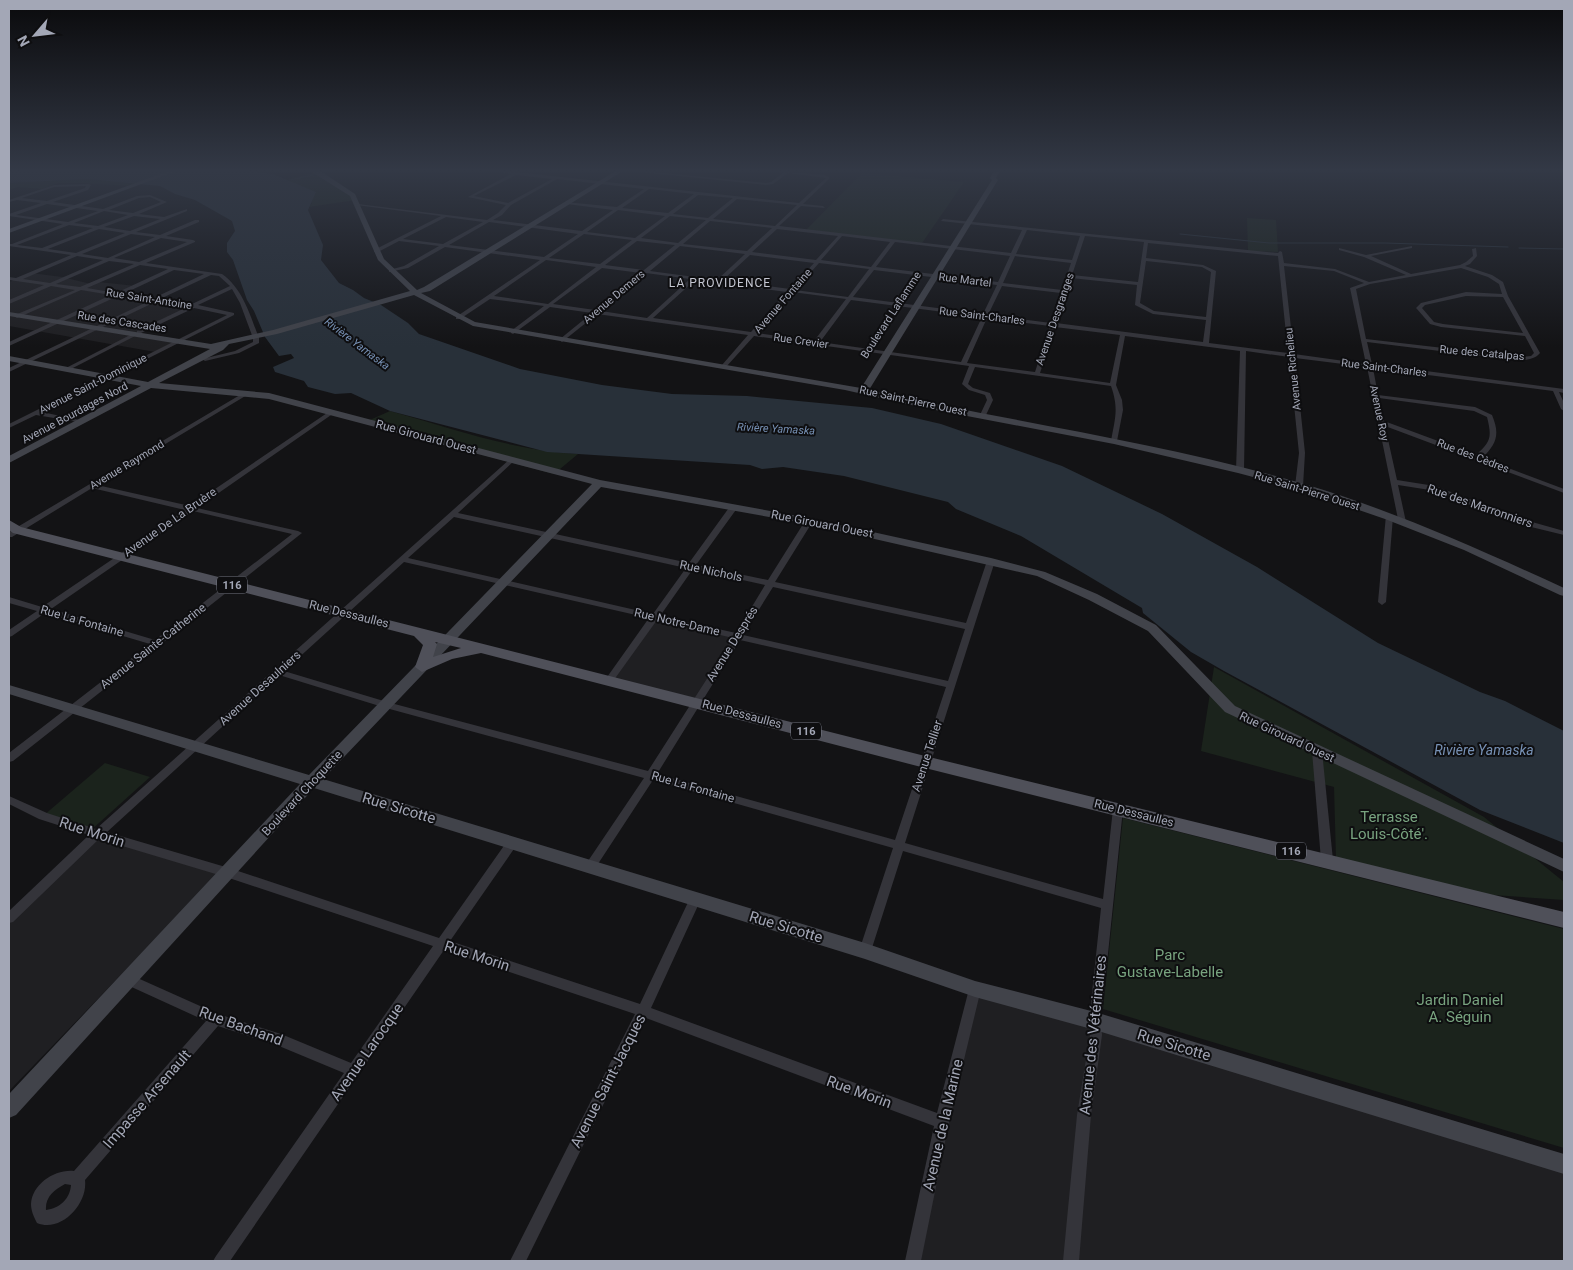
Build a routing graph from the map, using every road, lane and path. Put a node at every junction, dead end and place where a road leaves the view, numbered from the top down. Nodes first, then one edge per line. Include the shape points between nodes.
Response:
1 (55, 228) edge
2 (97, 228) edge
3 (99, 228) edge
4 (140, 228) edge
5 (181, 228) edge
6 (367, 228) edge
7 (422, 228) edge
8 (475, 228) edge
9 (527, 228) edge
10 (548, 228) edge
11 (590, 228) edge
12 (651, 228) edge
13 (698, 228) edge
14 (777, 228) edge
15 (779, 228) edge
16 (962, 228) edge
17 (1018, 228) edge
18 (1025, 229) junction
19 (129, 233) junction
20 (583, 233) junction
21 (841, 235) junction
22 (1083, 236) junction
23 (161, 237) junction
24 (636, 239) junction
25 (400, 240) junction
26 (894, 240) junction
27 (1146, 242) junction
28 (678, 244) junction
29 (10, 245) edge
30 (444, 245) junction
31 (1410, 247) dead end
32 (950, 248) junction
33 (1341, 249) dead end
34 (42, 250) junction
35 (1474, 250) dead end
36 (376, 251) junction
37 (490, 251) junction
38 (751, 253) junction
39 (77, 254) junction
40 (1013, 255) junction
41 (1366, 256) junction
42 (547, 258) junction
43 (1145, 259) junction
44 (109, 260) junction
45 (817, 262) junction
46 (1074, 262) junction
47 (140, 264) junction
48 (1282, 264) junction
49 (600, 266) junction
50 (1461, 266) junction
51 (872, 268) junction
52 (173, 269) junction
53 (391, 271) junction
54 (644, 272) junction
55 (210, 274) junction
56 (1409, 274) junction
57 (932, 276) junction
58 (1070, 276) junction
59 (9, 278) edge
60 (694, 278) junction
61 (16, 279) junction
62 (9, 282) edge
63 (721, 282) junction
64 (1369, 283) junction
65 (50, 284) junction
66 (1000, 284) junction
67 (1140, 284) junction
68 (232, 287) junction
69 (81, 289) junction
70 (791, 291) junction
71 (1065, 292) junction
72 (416, 293) junction
73 (118, 294) junction
74 (1505, 296) junction
75 (490, 297) junction
76 (850, 298) junction
77 (156, 300) junction
78 (9, 302) edge
79 (548, 305) junction
80 (194, 306) junction
81 (914, 307) junction
82 (596, 312) junction
83 (13, 315) edge
84 (984, 316) junction
85 (458, 318) junction
86 (1208, 319) junction
87 (648, 320) junction
88 (56, 322) junction
89 (1054, 325) junction
90 (96, 329) junction
91 (514, 332) junction
92 (137, 334) junction
93 (754, 334) junction
94 (1123, 334) junction
95 (1527, 336) junction
96 (562, 340) junction
97 (1363, 340) junction
98 (180, 341) junction
99 (816, 343) junction
100 (9, 344) edge
101 (1206, 344) junction
102 (221, 346) junction
103 (1243, 349) junction
104 (884, 353) junction
105 (1292, 356) junction
106 (9, 358) edge
107 (204, 359) junction
108 (26, 362) junction
109 (962, 364) junction
110 (974, 365) junction
111 (724, 366) junction
112 (1369, 366) junction
113 (67, 369) junction
114 (9, 370) edge
115 (1037, 374) junction
116 (172, 376) junction
117 (107, 377) junction
118 (151, 385) junction
119 (1113, 385) junction
120 (176, 388) junction
121 (860, 390) junction
122 (1555, 390) junction
123 (1564, 391) edge
124 (245, 394) junction
125 (1375, 396) junction
126 (1564, 409) edge
127 (332, 412) junction
128 (36, 413) junction
129 (983, 415) junction
130 (82, 422) junction
131 (1381, 422) junction
132 (9, 426) edge
133 (1114, 441) junction
134 (1477, 458) junction
135 (9, 460) edge
136 (512, 460) junction
137 (1240, 470) junction
138 (1395, 482) junction
139 (600, 483) junction
140 (91, 486) junction
141 (1299, 486) junction
142 (1563, 489) edge
143 (189, 508) junction
144 (734, 508) junction
145 (452, 514) junction
146 (1389, 517) junction
147 (809, 520) junction
148 (1402, 522) junction
149 (12, 530) edge
150 (1564, 533) edge
151 (549, 535) junction
152 (120, 556) junction
153 (403, 558) junction
154 (991, 561) junction
155 (692, 566) junction
156 (504, 582) junction
157 (770, 583) junction
158 (232, 585) junction
159 (1564, 592) edge
160 (9, 600) edge
161 (1382, 602) dead end
162 (44, 610) junction
163 (343, 613) junction
164 (655, 617) junction
165 (970, 627) junction
166 (415, 631) junction
167 (9, 634) edge
168 (737, 636) junction
169 (449, 639) junction
170 (156, 643) junction
171 (485, 649) junction
172 (422, 667) junction
173 (278, 672) junction
174 (608, 682) junction
175 (950, 685) junction
176 (9, 690) edge
177 (695, 702) junction
178 (386, 705) junction
179 (73, 710) junction
180 (196, 746) junction
181 (1317, 751) junction
182 (9, 758) edge
183 (925, 762) junction
184 (652, 776) junction
185 (312, 781) junction
186 (9, 800) edge
187 (1118, 809) junction
188 (98, 834) junction
189 (512, 843) junction
190 (898, 845) junction
191 (1327, 860) junction
192 (1564, 866) edge
193 (590, 867) junction
194 (229, 873) junction
195 (695, 899) junction
196 (1108, 905) junction
197 (9, 918) edge
198 (1564, 920) edge
199 (443, 944) junction
200 (865, 951) junction
201 (129, 980) junction
202 (975, 988) junction
203 (643, 1011) junction
204 (216, 1019) junction
205 (1095, 1021) junction
206 (354, 1071) junction
207 (9, 1108) edge
208 (942, 1122) junction
209 (1564, 1164) edge
210 (78, 1178) dead end
211 (221, 1261) edge
212 (518, 1261) edge
213 (913, 1261) edge
214 (1071, 1261) edge

1 - 29 street
2 - 34 street
3 - 19 street
4 - 19 street
5 - 23 street
6 - 36 street, Rue Saint-Pierre Ouest
7 - 25 street
8 - 30 street
9 - 37 street, Avenue Bourdages Nord
10 - 20 street, Rue Martel
11 - 20 street
12 - 24 street
13 - 28 street, Avenue Demers
14 - 38 street
15 - 21 street
16 - 32 street, Boulevard Laflamme
17 - 18 street
18 - 22 street
18 - 40 street
19 - 23 street
19 - 39 street
20 - 24 street, Rue Martel
20 - 42 street
21 - 26 street
21 - 45 street, Avenue Fontaine
22 - 27 street
22 - 46 street, Avenue Desgranges
23 - 44 street
23 - 47 street via 193,241
24 - 28 street, Rue Martel
24 - 49 street
25 - 30 street, Rue Saint-Charles
25 - 36 street
26 - 32 street
26 - 51 street
27 - 43 street
27 - 48 street, Avenue Richelieu via 1280,254
28 - 38 street, Rue Martel
28 - 54 street, Avenue Demers
29 - 34 street
30 - 37 street, Rue Saint-Charles
30 - 53 street via 406,267
31 - 41 street
32 - 40 street
32 - 57 street, Boulevard Laflamme
33 - 41 street
34 - 39 street
35 - 50 street via 1475,256
36 - 53 street, Rue Saint-Pierre Ouest
37 - 42 street, Rue Saint-Charles
37 - 72 street, Avenue Bourdages Nord
38 - 45 street, Rue Martel
38 - 63 street
39 - 44 street
39 - 61 street
40 - 46 street
40 - 66 street
41 - 56 street
42 - 49 street, Rue Saint-Charles
42 - 75 street
43 - 67 street
43 - 86 street via 1203,266 1214,271
44 - 47 street
44 - 65 street
45 - 51 street, Rue Martel
45 - 70 street, Avenue Fontaine
46 - 58 street, Avenue Desgranges
47 - 52 street
47 - 69 street
48 - 64 street via 1335,270
48 - 105 street, Avenue Richelieu
49 - 54 street, Rue Saint-Charles
49 - 79 street
50 - 56 street, Avenue Roy
50 - 74 street, Rue des Catalpas via 1490,276 1500,283
51 - 57 street, Rue Martel
51 - 76 street
52 - 55 street
52 - 73 street
53 - 72 street, Rue Saint-Pierre Ouest
54 - 60 street, Rue Saint-Charles
54 - 82 street, Avenue Demers
55 - 68 street via 226,278
55 - 77 street
56 - 64 street, Avenue Roy
57 - 66 street, Rue Martel
57 - 81 street, Boulevard Laflamme
58 - 67 street
58 - 71 street, Avenue Desgranges
59 - 61 street, Rue Saint-Antoine
60 - 63 street, Rue Saint-Charles
60 - 87 street
61 - 62 street
61 - 65 street, Rue Saint-Antoine
63 - 70 street, Rue Saint-Charles
64 - 97 street, Avenue Roy via 1353,288
65 - 69 street, Rue Saint-Antoine
65 - 78 street
66 - 71 street, Rue Martel
66 - 84 street
67 - 86 street via 1136,304 1154,312
68 - 80 street
68 - 107 street via 256,343 237,352
69 - 73 street, Rue Saint-Antoine
69 - 83 street
70 - 76 street, Rue Saint-Charles
70 - 93 street, Avenue Fontaine
71 - 89 street, Avenue Desgranges
72 - 85 street, Rue Saint-Pierre Ouest
72 - 102 street, Avenue Bourdages Nord
73 - 77 street, Rue Saint-Antoine
73 - 88 street
74 - 95 street, Rue des Catalpas
74 - 95 street via 1466,294 1423,304 1419,308 1432,322 1443,326
75 - 79 street, Rue Crevier
75 - 85 street
76 - 81 street, Rue Saint-Charles
76 - 99 street
77 - 80 street, Rue Saint-Antoine
77 - 90 street
79 - 82 street, Rue Crevier
79 - 91 street
80 - 92 street
80 - 98 street, Rue Saint-Antoine via 232,314
81 - 84 street, Rue Saint-Charles
81 - 104 street, Boulevard Laflamme
82 - 87 street, Rue Crevier
82 - 96 street, Avenue Demers
83 - 88 street, Rue des Cascades
84 - 89 street, Rue Saint-Charles
84 - 109 street
85 - 91 street, Rue Saint-Pierre Ouest
86 - 101 street
87 - 93 street, Rue Crevier
88 - 90 street, Rue des Cascades
88 - 100 street
89 - 94 street, Rue Saint-Charles
89 - 115 street, Avenue Desgranges
90 - 92 street, Rue des Cascades
90 - 108 street
91 - 96 street, Rue Saint-Pierre Ouest
92 - 98 street, Rue des Cascades
92 - 98 street, Rue des Cascades
92 - 113 street
93 - 99 street, Rue Crevier
93 - 111 street, Avenue Fontaine
94 - 101 street, Rue Saint-Charles
94 - 119 street
95 - 97 street, Rue des Catalpas via 1537,354 1521,359
96 - 111 street, Rue Saint-Pierre Ouest
97 - 112 street, Avenue Roy
98 - 102 street, Rue des Cascades
98 - 117 street, Avenue Saint-Dominique
99 - 104 street, Rue Crevier
101 - 103 street, Rue Saint-Charles
102 - 107 street, Avenue Bourdages Nord
102 - 118 street, Avenue Bourdages Nord
103 - 105 street, Rue Saint-Charles
103 - 137 street
104 - 109 street, Rue Crevier
104 - 121 street, Boulevard Laflamme
105 - 112 street, Rue Saint-Charles
105 - 141 street, Avenue Richelieu via 1302,453
106 - 108 street, Rue Girouard Ouest
107 - 116 street, Avenue Bourdages Nord
108 - 113 street, Rue Girouard Ouest
108 - 114 street
109 - 110 street, Rue Crevier
110 - 115 street, Rue Crevier
110 - 129 street via 965,384 988,394 990,400
111 - 121 street, Rue Saint-Pierre Ouest
112 - 122 street, Rue Saint-Charles
112 - 125 street, Avenue Roy
113 - 117 street, Rue Girouard Ouest
115 - 119 street, Rue Crevier
116 - 118 street, Avenue Bourdages Nord
116 - 120 street via 171,384
117 - 118 street, Rue Girouard Ouest
117 - 128 street, Avenue Saint-Dominique
118 - 120 street, Rue Girouard Ouest
118 - 130 street, Avenue Bourdages Nord
119 - 133 street via 1120,410
120 - 124 street, Rue Girouard Ouest
121 - 129 street, Rue Saint-Pierre Ouest
122 - 123 street, Rue Saint-Charles
122 - 126 street
124 - 127 street, Rue Girouard Ouest via 269,396
124 - 140 street, Avenue Raymond
125 - 131 street, Avenue Roy
125 - 134 street via 1475,410 1490,416 1495,436 1492,444
127 - 136 street, Rue Girouard Ouest
127 - 143 street, Avenue De La Bruère
128 - 130 street
128 - 132 street, Avenue Saint-Dominique
129 - 133 street, Rue Saint-Pierre Ouest
130 - 135 street, Avenue Bourdages Nord
131 - 134 street, Rue des Cèdres
131 - 138 street, Avenue Roy
133 - 137 street, Rue Saint-Pierre Ouest
134 - 142 street, Rue des Cèdres
136 - 139 street, Rue Girouard Ouest
136 - 145 street, Avenue Desaulniers
137 - 141 street, Rue Saint-Pierre Ouest
138 - 148 street, Avenue Roy
138 - 150 street, Rue des Marronniers via 1432,488 1522,522
139 - 144 street, Rue Girouard Ouest
139 - 151 street, Boulevard Choquette
140 - 143 street
140 - 149 street, Avenue Raymond
141 - 146 street, Rue Saint-Pierre Ouest
143 - 152 street, Avenue De La Bruère
143 - 158 street, Avenue Sainte-Catherine via 298,533
144 - 147 street, Rue Girouard Ouest
144 - 155 street
145 - 151 street, Rue Nichols
145 - 153 street, Avenue Desaulniers
146 - 148 street, Rue Saint-Pierre Ouest
146 - 161 street
147 - 154 street, Rue Girouard Ouest
147 - 157 street, Avenue Després
148 - 159 street, Rue Saint-Pierre Ouest
149 - 152 main road, Rue Dessaulles / 116
151 - 155 street, Rue Nichols
151 - 156 street, Boulevard Choquette
152 - 158 main road, Rue Dessaulles / 116
152 - 162 street, Avenue De La Bruère
153 - 156 street, Rue Notre-Dame
153 - 163 street, Avenue Desaulniers
154 - 165 street, Avenue Tellier
154 - 181 street, Rue Girouard Ouest via 1041,574 1094,597 1152,628 1230,709
155 - 157 street, Rue Nichols
155 - 164 street
156 - 164 street, Rue Notre-Dame
156 - 169 street, Boulevard Choquette
157 - 165 street, Rue Nichols
157 - 168 street, Avenue Després
158 - 163 main road, Rue Dessaulles / 116
158 - 170 street, Avenue Sainte-Catherine
160 - 162 street, Rue La Fontaine
162 - 167 street, Avenue De La Bruère
162 - 170 street, Rue La Fontaine
163 - 166 main road, Rue Dessaulles / 116
163 - 173 street, Avenue Desaulniers
164 - 168 street, Rue Notre-Dame
164 - 174 street
165 - 175 street, Avenue Tellier
166 - 169 main road, Rue Dessaulles / 116
166 - 172 main road via 430,644
168 - 175 street, Rue Notre-Dame
168 - 177 street, Avenue Després
169 - 171 main road, Rue Dessaulles / 116
169 - 172 street, Boulevard Choquette
170 - 179 street, Avenue Sainte-Catherine
171 - 172 main road via 458,652
171 - 174 main road, Rue Dessaulles / 116
172 - 178 street, Boulevard Choquette
173 - 178 street, Rue La Fontaine
173 - 180 street, Avenue Desaulniers
174 - 177 main road, Rue Dessaulles / 116
175 - 183 street, Avenue Tellier
176 - 179 street, Rue Sicotte
177 - 183 main road, Rue Dessaulles / 116
177 - 184 street, Avenue Després
178 - 184 street, Rue La Fontaine
178 - 185 street, Boulevard Choquette
179 - 180 street, Rue Sicotte
179 - 182 street, Avenue Sainte-Catherine
180 - 185 street, Rue Sicotte
180 - 188 street, Avenue Desaulniers
181 - 191 street
181 - 192 street, Rue Girouard Ouest
183 - 187 main road, Rue Dessaulles / 116
183 - 190 street, Avenue Tellier
184 - 190 street, Rue La Fontaine
184 - 193 street, Avenue Després
185 - 189 street, Rue Sicotte
185 - 194 street, Boulevard Choquette
186 - 188 street, Rue Morin via 43,816
187 - 191 main road, Rue Dessaulles / 116
187 - 196 street, Avenue des Vétérinaires
188 - 194 street, Rue Morin
188 - 197 street, Avenue Desaulniers
189 - 193 street, Rue Sicotte
189 - 199 street, Avenue Larocque
190 - 196 street, Rue La Fontaine
190 - 200 street, Avenue Tellier
191 - 198 main road, Rue Dessaulles / 116
193 - 195 street, Rue Sicotte
194 - 199 street, Rue Morin
194 - 201 street, Boulevard Choquette
195 - 200 street, Rue Sicotte
195 - 203 street, Avenue Saint-Jacques
196 - 205 street, Avenue des Vétérinaires
199 - 203 street, Rue Morin
199 - 206 street, Avenue Larocque
200 - 202 street, Rue Sicotte
201 - 204 street, Rue Bachand
201 - 207 street, Boulevard Choquette
202 - 205 street, Rue Sicotte
202 - 208 street, Avenue de la Marine
203 - 208 street, Rue Morin
203 - 212 street, Avenue Saint-Jacques
204 - 206 street, Rue Bachand via 281,1040
204 - 210 street, Impasse Arsenault
205 - 209 street, Rue Sicotte
205 - 214 street, Avenue des Vétérinaires
206 - 211 street, Avenue Larocque
208 - 213 street, Avenue de la Marine

